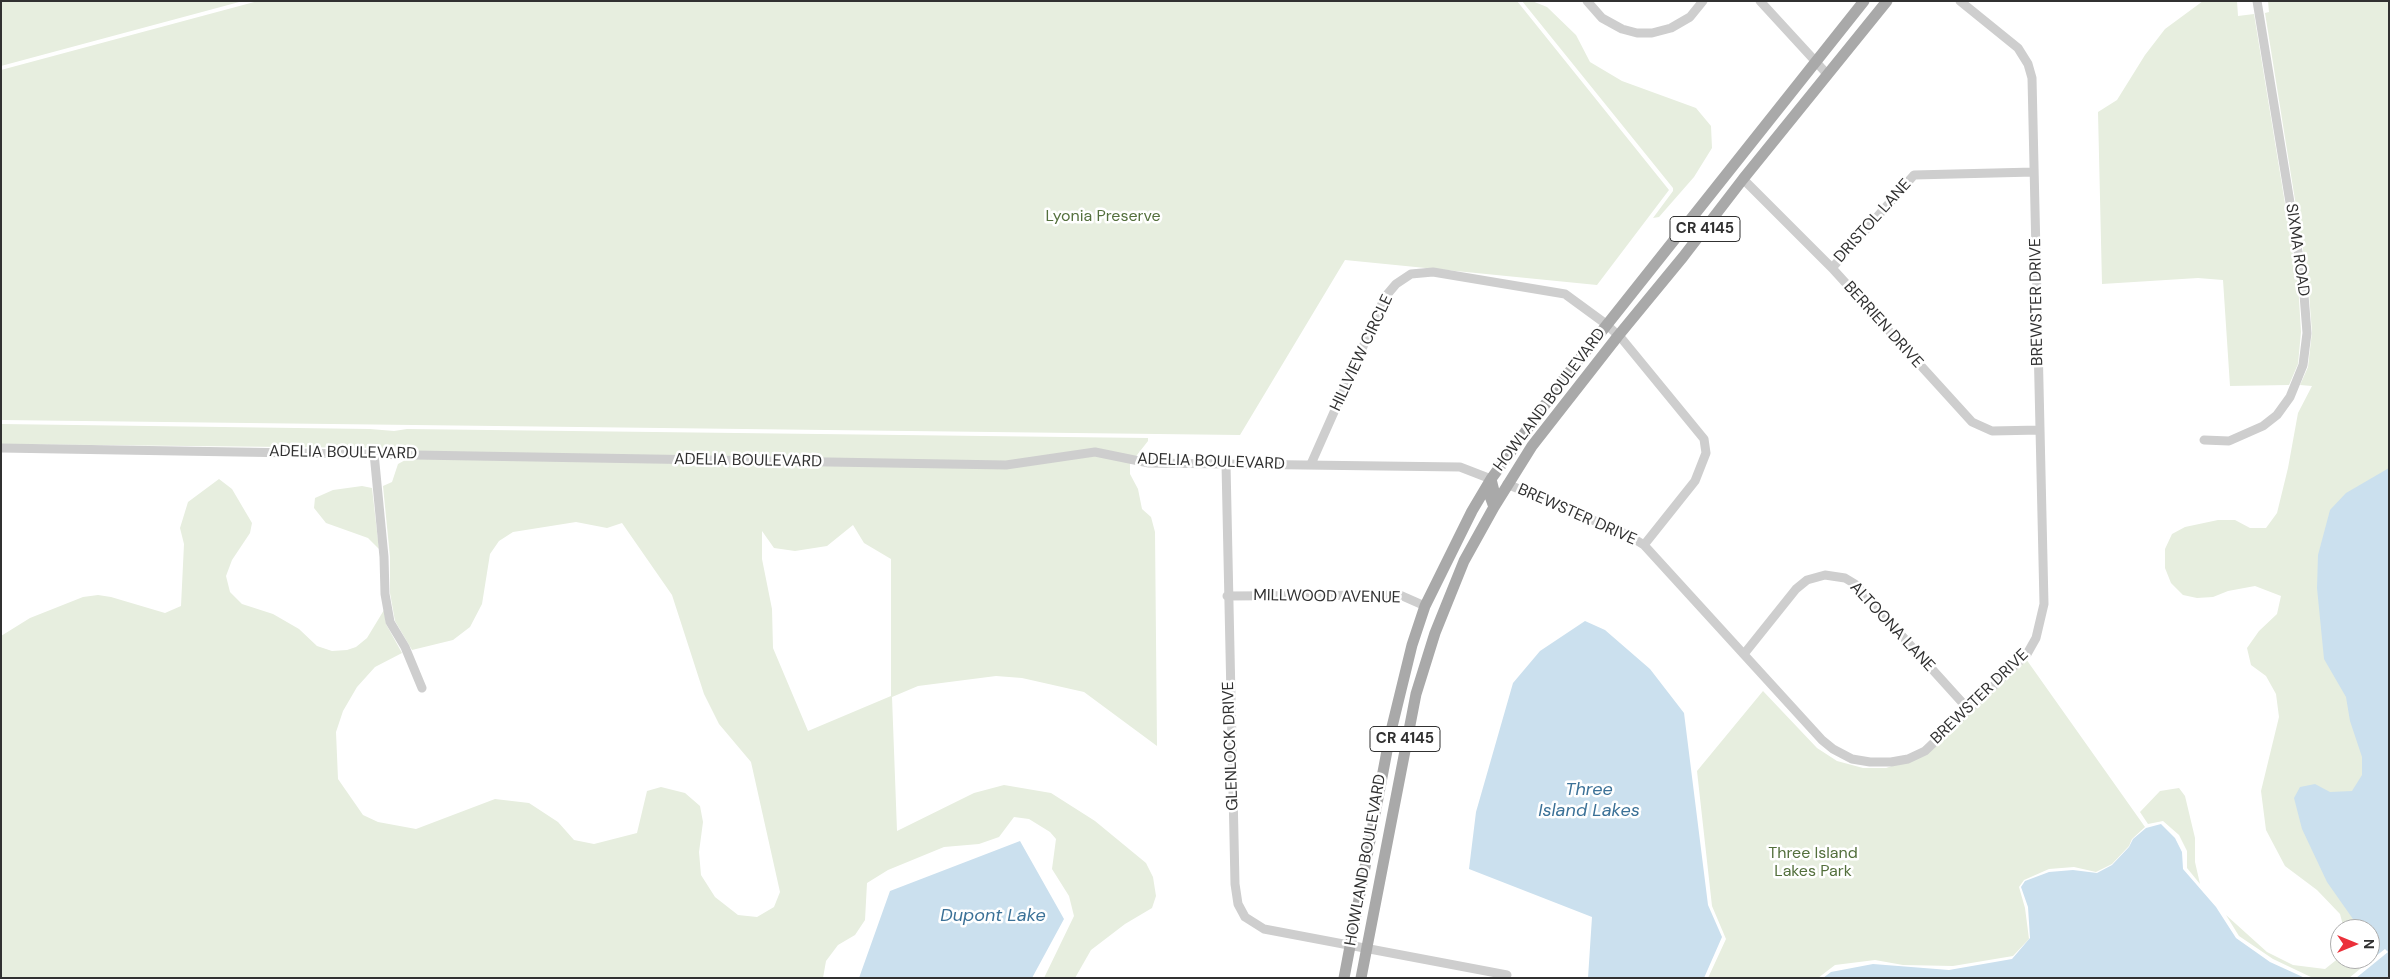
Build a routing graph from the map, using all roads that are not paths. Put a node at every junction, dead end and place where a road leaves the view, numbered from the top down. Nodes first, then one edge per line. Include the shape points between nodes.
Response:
1 (1587, 1) edge
2 (1703, 1) edge
3 (1760, 1) edge
4 (1864, 1) edge
5 (1887, 1) edge
6 (1960, 1) edge
7 (2257, 1) edge
8 (1816, 63) junction
9 (1828, 75) junction
10 (2034, 172) junction
11 (1743, 179) junction
12 (1832, 268) junction
13 (1606, 324) junction
14 (1618, 336) junction
15 (2040, 430) junction
16 (2204, 440) dead end
17 (1, 448) edge
18 (374, 453) junction
19 (1226, 464) junction
20 (1311, 464) junction
21 (1491, 480) junction
22 (1507, 484) junction
23 (1494, 507) junction
24 (1644, 545) junction
25 (1227, 596) junction
26 (1426, 606) junction
27 (1744, 654) junction
28 (422, 688) dead end
29 (1969, 710) junction
30 (1350, 946) junction
31 (1366, 949) junction
32 (1507, 975) dead end
33 (1344, 978) edge
34 (1361, 978) edge

1 - 2 street via 1602,18 1637,33 1671,28 1690,16
3 - 8 street
4 - 8 main road, HOWLAND BOULEVARD / CR 4145
5 - 9 main road, HOWLAND BOULEVARD / CR 4145
6 - 10 street, BREWSTER DRIVE via 2018,48 2028,64 2032,78
7 - 16 street, SIXMA ROAD via 2303,282 2306,332 2303,365 2290,397 2277,415 2263,426 2229,441
8 - 9 street
8 - 13 main road, HOWLAND BOULEVARD / CR 4145
9 - 11 main road, HOWLAND BOULEVARD / CR 4145
10 - 12 street, DRISTOL LANE via 1914,175
10 - 15 street, BREWSTER DRIVE
11 - 12 street, BERRIEN DRIVE
11 - 14 main road, HOWLAND BOULEVARD / CR 4145
12 - 15 street, BERRIEN DRIVE via 1972,422 1992,431
13 - 14 street, HILLVIEW CIRCLE
13 - 20 street, HILLVIEW CIRCLE via 1565,294 1432,272 1410,274 1385,297
13 - 21 main road, HOWLAND BOULEVARD / CR 4145
14 - 22 main road, HOWLAND BOULEVARD / CR 4145 via 1532,446
14 - 24 street via 1704,439 1706,453 1695,480
15 - 29 street, BREWSTER DRIVE via 2043,618 2027,654
17 - 18 street, ADELIA BOULEVARD
18 - 19 street, ADELIA BOULEVARD via 1006,466 1095,452 1149,463
18 - 28 street via 390,622 405,647
19 - 20 street, ADELIA BOULEVARD
19 - 25 street, GLENLOCK DRIVE
20 - 21 street, ADELIA BOULEVARD via 1460,467
21 - 23 main road via 1494,491 1490,496
21 - 26 main road, HOWLAND BOULEVARD / CR 4145 via 1454,545
22 - 23 main road, HOWLAND BOULEVARD / CR 4145
22 - 24 street, BREWSTER DRIVE via 1628,535
23 - 31 main road, HOWLAND BOULEVARD / CR 4145 via 1464,561 1435,633 1416,694
24 - 27 street, BREWSTER DRIVE
25 - 26 street, MILLWOOD AVENUE via 1400,595
25 - 30 street, GLENLOCK DRIVE via 1238,904 1245,917 1264,929
26 - 30 main road, HOWLAND BOULEVARD / CR 4145 via 1398,700
27 - 29 street, BREWSTER DRIVE via 1822,740 1852,758 1890,762 1908,758 1925,751
27 - 29 street, ALTOONA LANE via 1796,589 1807,580 1825,576 1845,578 1855,584
30 - 31 street, GLENLOCK DRIVE
30 - 33 main road, HOWLAND BOULEVARD / CR 4145
31 - 32 street, GLENLOCK DRIVE
31 - 34 main road, HOWLAND BOULEVARD / CR 4145

